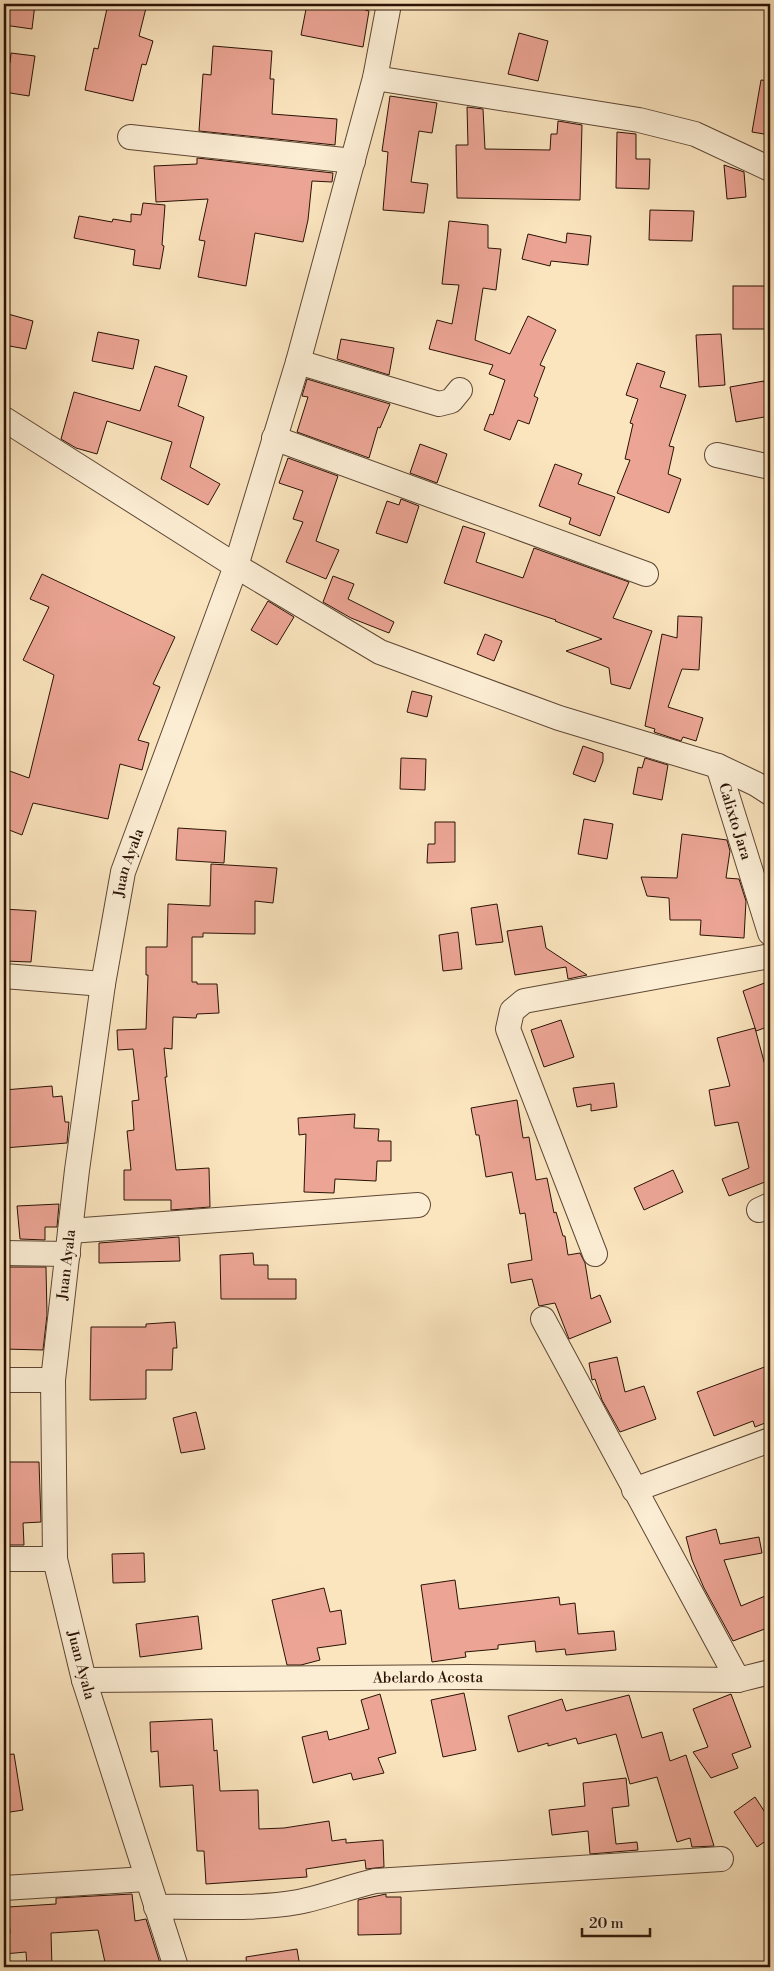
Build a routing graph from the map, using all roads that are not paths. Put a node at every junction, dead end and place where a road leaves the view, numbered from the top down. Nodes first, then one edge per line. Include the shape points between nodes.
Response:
1 (389, 4) edge
2 (375, 78) junction
3 (130, 137) dead end
4 (352, 162) junction
5 (770, 169) edge
6 (298, 362) junction
7 (460, 390) dead end
8 (4, 419) edge
9 (274, 438) junction
10 (717, 455) dead end
11 (770, 467) edge
12 (236, 566) junction
13 (646, 574) dead end
14 (718, 766) junction
15 (770, 794) edge
16 (770, 933) edge
17 (770, 956) edge
18 (4, 976) edge
19 (103, 984) junction
20 (418, 1205) dead end
21 (69, 1243) junction
22 (4, 1253) edge
23 (595, 1254) dead end
24 (543, 1319) dead end
25 (4, 1380) edge
26 (53, 1380) junction
27 (770, 1440) edge
28 (634, 1490) junction
29 (4, 1559) edge
30 (55, 1559) junction
31 (770, 1672) edge
32 (84, 1680) junction
33 (738, 1680) junction
34 (721, 1859) dead end
35 (146, 1879) junction
36 (4, 1888) edge
37 (156, 1907) junction
38 (176, 1967) edge

1 - 2 street, Juan Ayala
2 - 4 street, Juan Ayala
2 - 5 street via 639,120 695,134
3 - 4 street
4 - 6 street, Juan Ayala
6 - 7 street via 438,404 451,401
6 - 9 street, Juan Ayala
8 - 12 street
9 - 12 street, Juan Ayala
9 - 13 street
10 - 11 street
12 - 14 street via 380,652 559,718
12 - 19 street, Juan Ayala via 123,872
14 - 15 street
14 - 16 street, Calixto Jara
17 - 23 street via 524,1001 512,1011 508,1029
18 - 19 street
19 - 21 street, Juan Ayala
20 - 21 street
21 - 22 street
21 - 26 street, Juan Ayala
24 - 28 street
25 - 26 street
26 - 30 street, Juan Ayala
27 - 28 street
28 - 33 street
29 - 30 street
30 - 32 street, Juan Ayala
31 - 33 street, Abelardo Acosta
32 - 33 street, Abelardo Acosta via 469,1677
32 - 35 street, Juan Ayala
34 - 37 street via 375,1881 326,1896 262,1906
35 - 36 street
35 - 37 street, Juan Ayala
37 - 38 street, Juan Ayala

